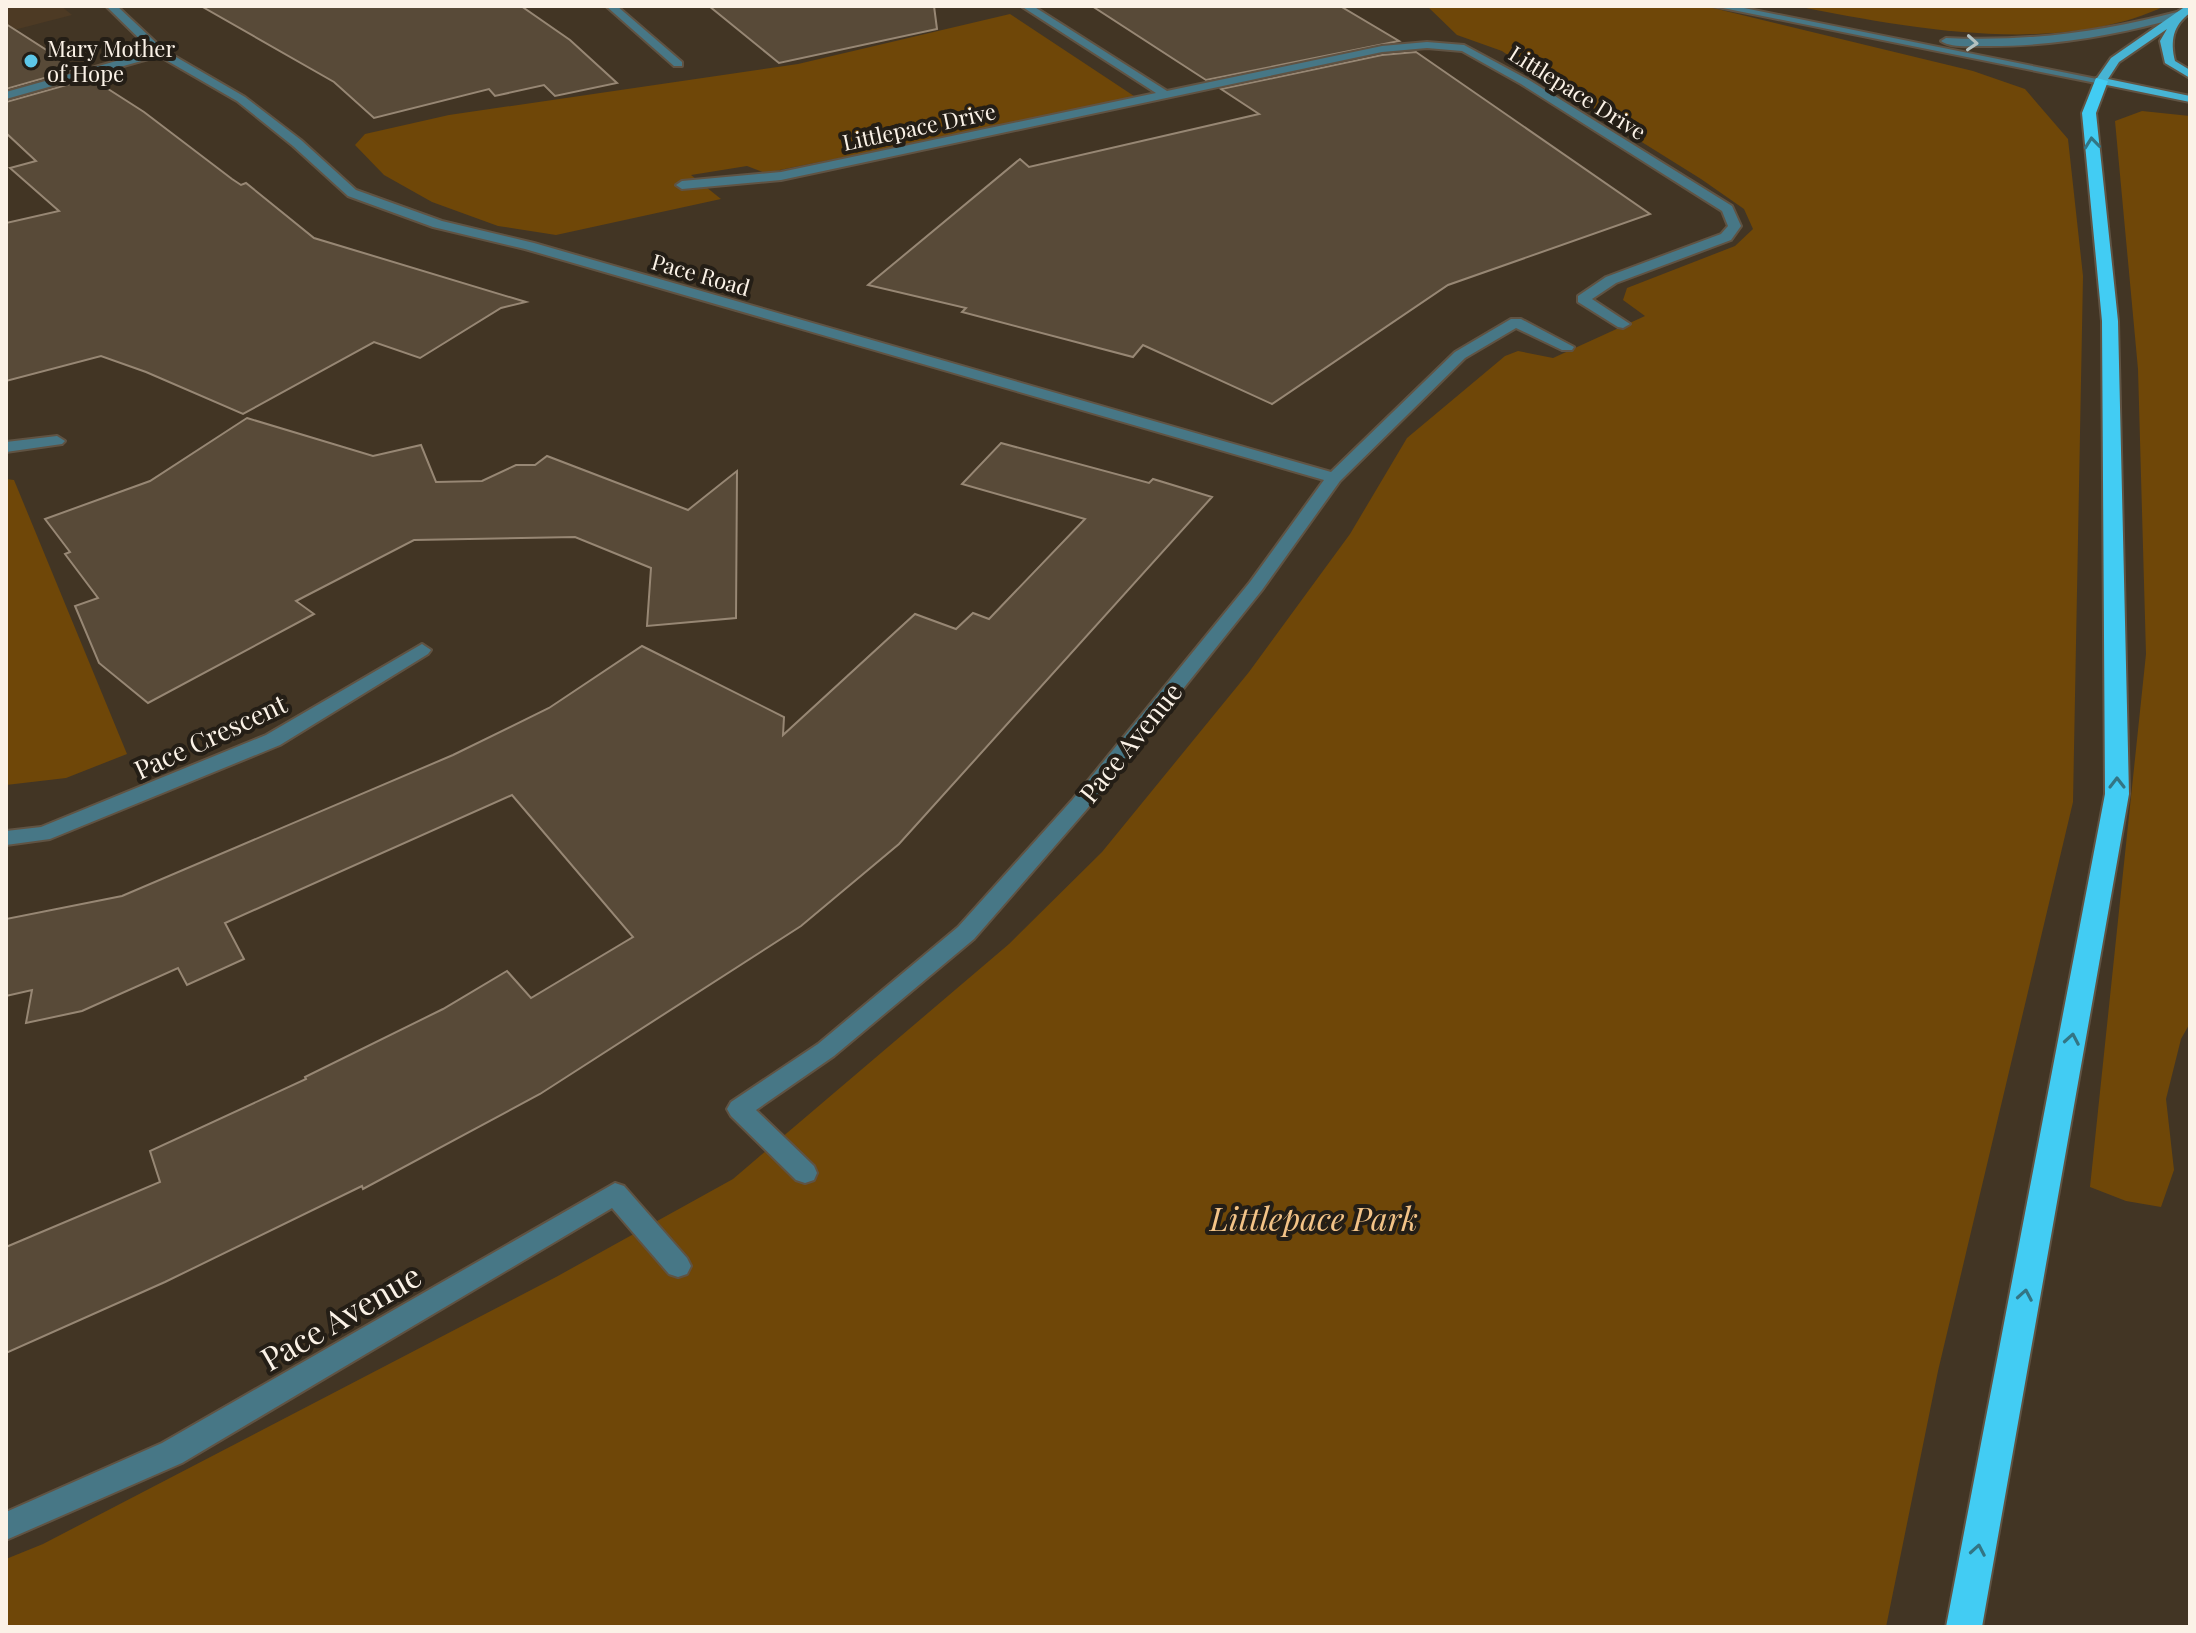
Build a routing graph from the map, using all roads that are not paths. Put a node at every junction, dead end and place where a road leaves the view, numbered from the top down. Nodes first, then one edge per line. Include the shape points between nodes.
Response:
1 (111, 6) edge
2 (611, 6) edge
3 (1026, 6) edge
4 (1718, 6) edge
5 (2186, 11) edge
6 (1838, 32) junction
7 (160, 52) junction
8 (678, 64) dead end
9 (2190, 75) edge
10 (2101, 81) junction
11 (1163, 93) junction
12 (6, 96) edge
13 (2190, 99) edge
14 (682, 185) dead end
15 (1623, 324) dead end
16 (1567, 347) dead end
17 (57, 441) dead end
18 (6, 447) edge
19 (1334, 478) junction
20 (422, 650) dead end
21 (6, 838) edge
22 (805, 1173) dead end
23 (678, 1266) dead end
24 (6, 1526) edge
25 (1964, 1627) edge

1 - 7 street, Pace Road
2 - 8 street
3 - 11 street
4 - 6 street
6 -> 5 street via 2038,43 2117,33
5 - 9 main road via 2165,41 2170,63
5 - 10 main road via 2115,60
6 - 10 street
7 - 12 street
7 - 19 street, Pace Road via 241,99 352,193 407,214
10 - 13 main road
25 -> 10 highway via 2117,794 2110,321 2089,113
11 - 14 street, Littlepace Drive via 781,176
11 - 15 street, Littlepace Drive via 1382,49 1427,45 1475,53 1728,209 1735,226 1726,237 1611,280 1583,299
16 - 19 street, Pace Avenue via 1516,322 1460,355
17 - 18 street
19 - 22 street, Pace Avenue via 1256,586 1080,804 966,933 826,1050 739,1109
20 - 21 street, Pace Crescent via 273,740 43,834
23 - 24 street, Pace Avenue via 615,1194 172,1453

